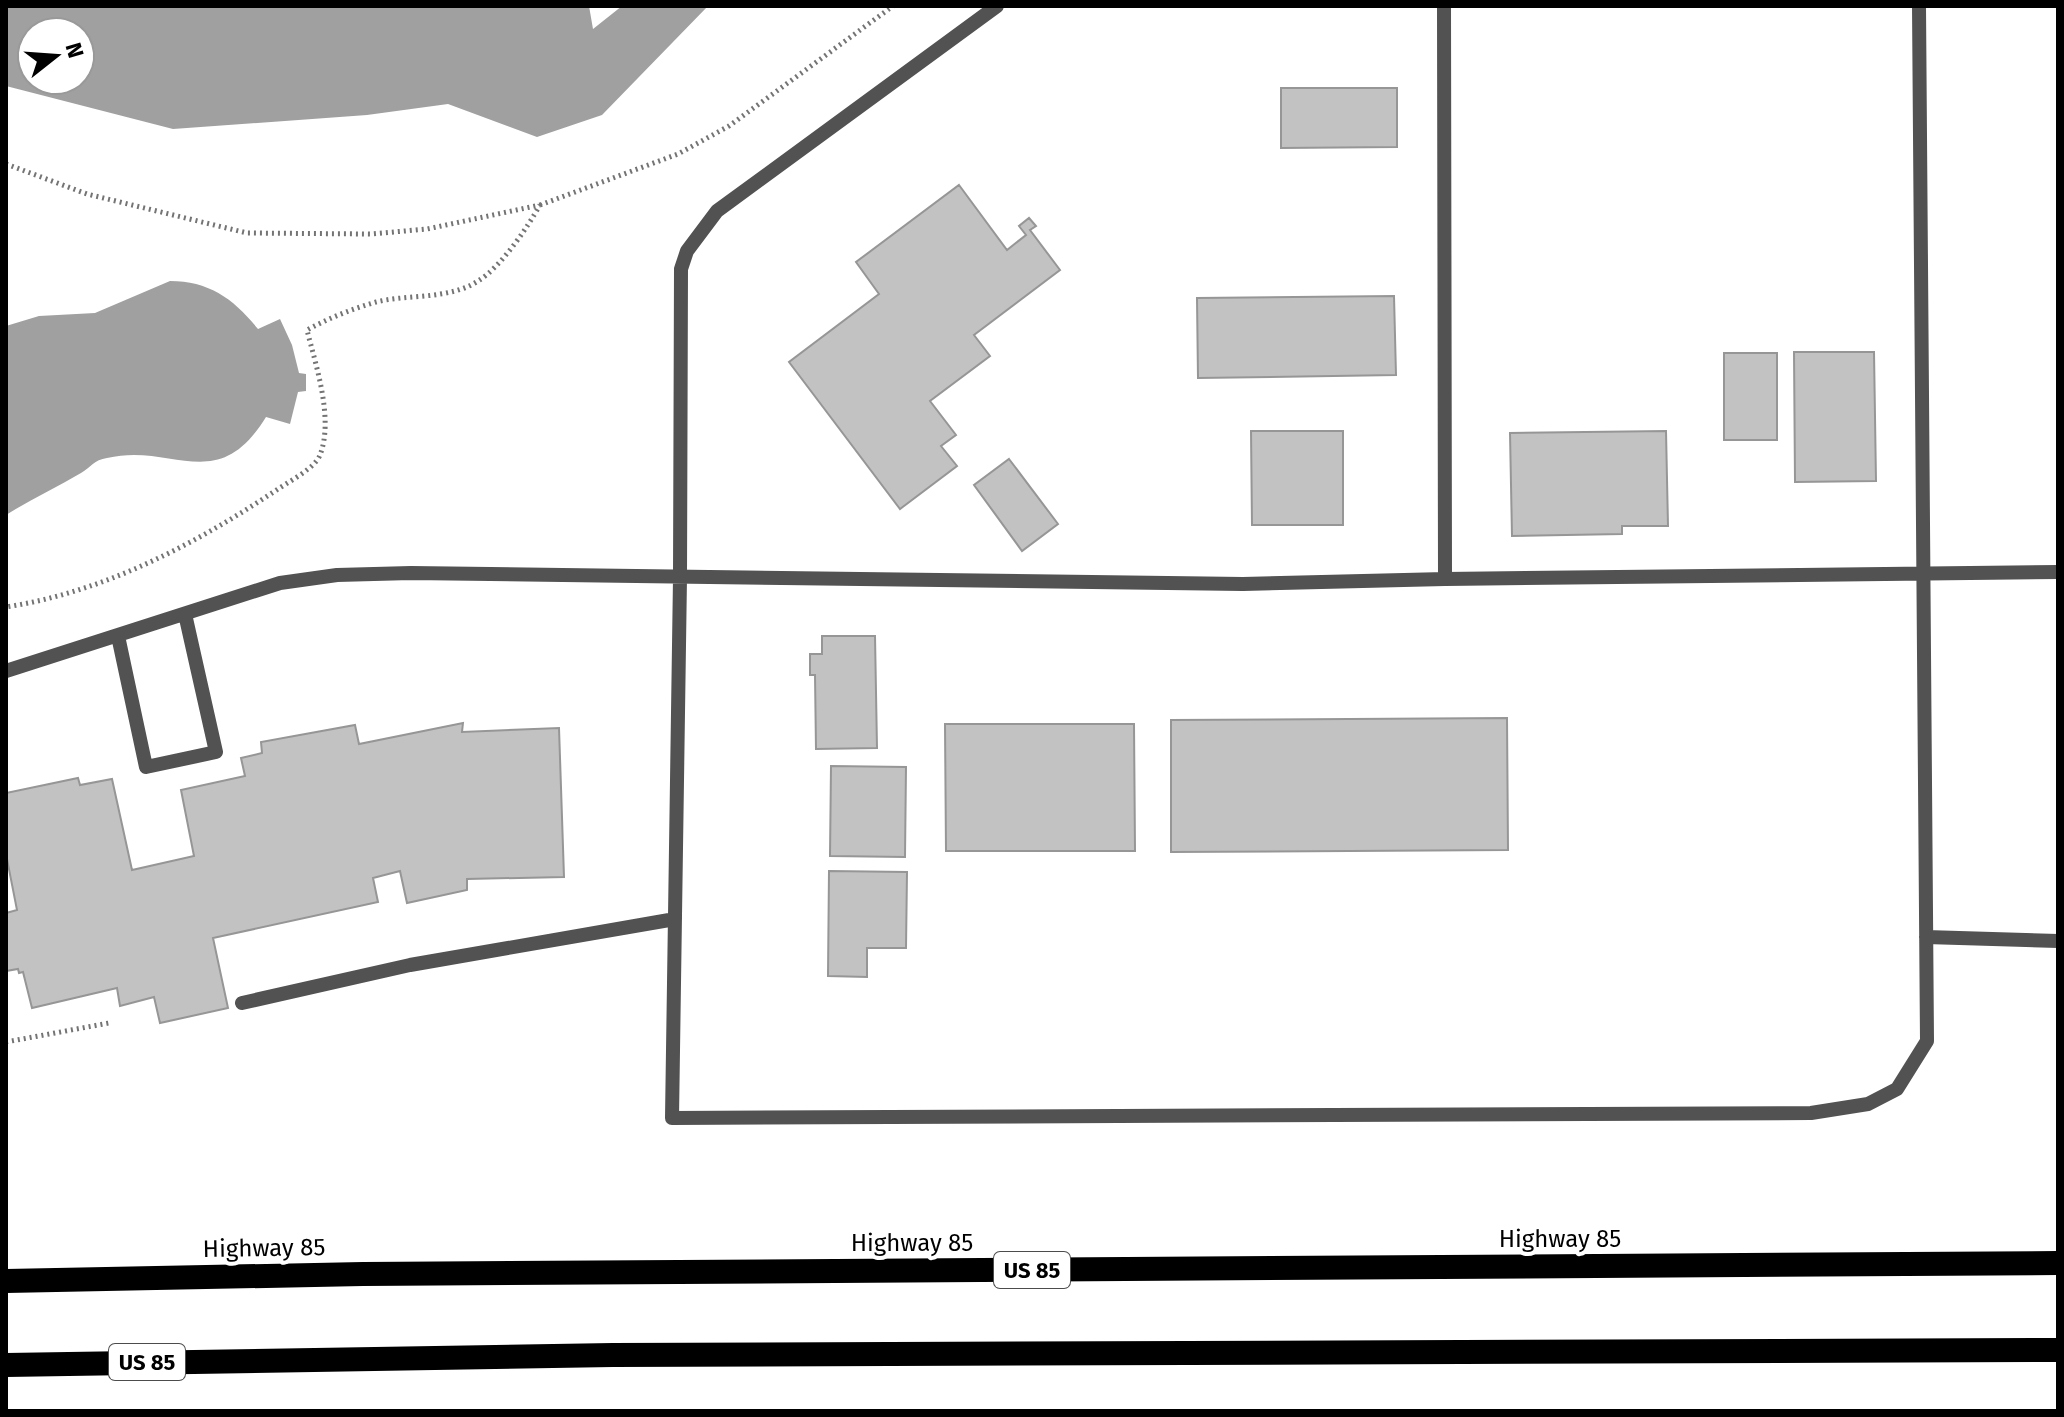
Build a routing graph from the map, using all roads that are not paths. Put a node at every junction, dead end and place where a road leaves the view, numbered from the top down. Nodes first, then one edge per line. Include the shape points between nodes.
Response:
1 (997, 6) edge
2 (1444, 6) edge
3 (1919, 6) edge
4 (2058, 572) edge
5 (1923, 574) junction
6 (680, 578) junction
7 (1445, 579) junction
8 (185, 614) junction
9 (118, 636) junction
10 (6, 671) edge
11 (675, 919) junction
12 (1926, 937) junction
13 (2058, 941) edge
14 (242, 1003) dead end
15 (2058, 1263) edge
16 (6, 1281) edge
17 (2058, 1350) edge
18 (6, 1365) edge

1 - 6 lane via 717,211 687,251 681,269
2 - 7 lane
3 - 5 lane
4 - 5 lane
5 - 7 lane
5 - 12 lane
6 - 7 lane via 1243,584
6 - 8 lane via 337,575 280,583
6 - 11 lane
8 - 9 lane
8 - 9 lane via 216,752 146,767
9 - 10 lane
11 - 12 lane via 672,1118 1811,1113 1868,1104 1897,1089 1927,1041
11 - 14 lane via 410,965
12 - 13 lane
15 - 16 highway, Highway 85 / US 85
17 - 18 highway, US 85 via 613,1355

